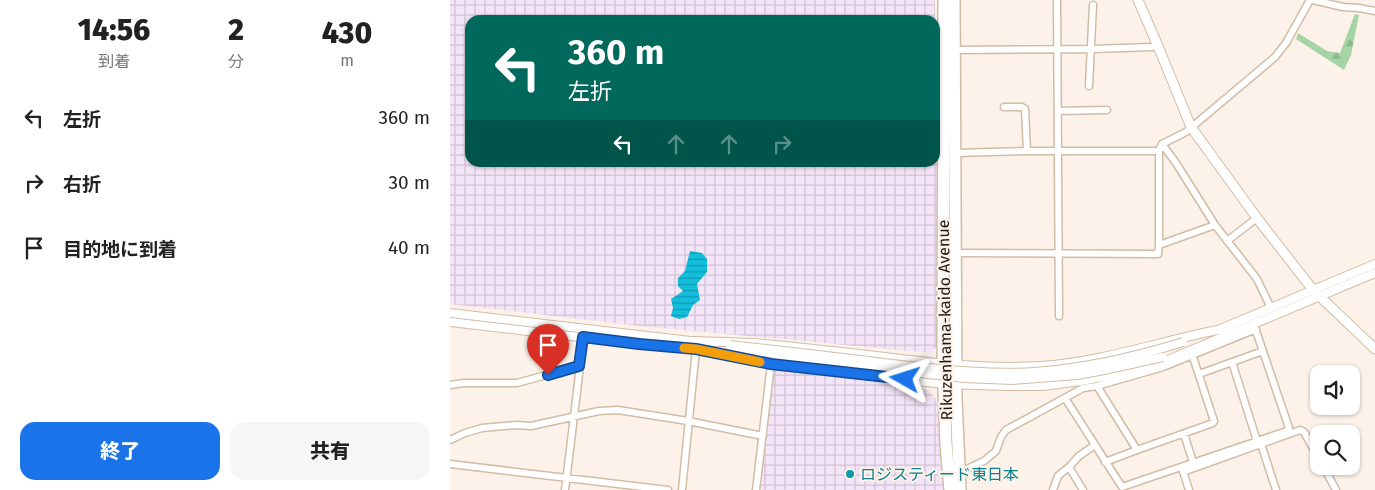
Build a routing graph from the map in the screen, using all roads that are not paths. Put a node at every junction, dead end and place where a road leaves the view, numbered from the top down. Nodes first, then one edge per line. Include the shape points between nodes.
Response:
1 (944, 0) edge
2 (954, 0) edge
3 (1057, 0) edge
4 (1138, 0) edge
5 (1312, 0) edge
6 (1093, 5) dead end
7 (1375, 11) edge
8 (1158, 46) junction
9 (1057, 49) junction
10 (1092, 49) junction
11 (955, 50) junction
12 (1089, 86) dead end
13 (1004, 107) dead end
14 (1107, 110) dead end
15 (1058, 111) junction
16 (1191, 128) junction
17 (1160, 148) junction
18 (1027, 151) junction
19 (1058, 151) junction
20 (955, 153) junction
21 (1257, 218) junction
22 (1215, 225) junction
23 (1227, 241) junction
24 (1158, 245) junction
25 (954, 253) junction
26 (1059, 253) junction
27 (1375, 264) edge
28 (1375, 274) edge
29 (1313, 290) junction
30 (1320, 297) junction
31 (1271, 308) junction
32 (450, 313) edge
33 (1059, 316) dead end
34 (450, 322) edge
35 (585, 327) junction
36 (1255, 327) junction
37 (1222, 329) junction
38 (583, 337) junction
39 (696, 345) junction
40 (730, 349) junction
41 (1375, 349) edge
42 (1263, 351) junction
43 (1191, 352) junction
44 (1232, 362) junction
45 (771, 364) junction
46 (943, 364) junction
47 (955, 364) junction
48 (579, 366) junction
49 (1199, 374) junction
50 (950, 384) junction
51 (450, 386) edge
52 (1097, 386) junction
53 (1066, 398) junction
54 (574, 416) junction
55 (688, 421) junction
56 (1184, 434) junction
57 (763, 436) junction
58 (450, 440) edge
59 (1259, 442) junction
60 (1310, 443) edge
61 (1095, 446) junction
62 (1137, 450) junction
63 (1105, 462) junction
64 (1193, 462) junction
65 (450, 464) edge
66 (1069, 467) junction
67 (958, 468) junction
68 (1183, 469) junction
69 (1328, 475) edge
70 (566, 478) junction
71 (612, 487) edge
72 (651, 489) edge
73 (565, 490) edge
74 (668, 490) edge
75 (682, 490) edge
76 (756, 490) edge
77 (950, 490) edge
78 (960, 490) edge
79 (1053, 490) edge
80 (1083, 490) edge
81 (1189, 490) edge
82 (1276, 490) edge
83 (1336, 490) edge

1 - 46 highway, Rikuzenhama-kaido Avenue
2 - 11 highway, Rikuzenhama-kaido Avenue
3 - 9 street
4 - 8 main road
5 - 7 street
5 - 16 street via 1275,57
6 - 10 street
8 - 10 street
8 - 16 main road
9 - 10 street
9 - 11 street
9 - 15 street
10 - 12 street
11 - 20 highway, Rikuzenhama-kaido Avenue
13 - 18 street via 1022,107 1025,110
14 - 15 street
15 - 19 street
16 - 17 street
16 - 21 main road
17 - 19 street
17 - 22 street via 1176,163
17 - 24 street
18 - 19 street
18 - 20 street
19 - 26 street
20 - 25 highway, Rikuzenhama-kaido Avenue
21 - 23 street
21 - 29 main road
22 - 23 street
22 - 24 street
23 - 31 street via 1257,280
24 - 26 street via 1158,254
25 - 26 street
25 - 47 highway, Rikuzenhama-kaido Avenue
26 - 33 street
27 - 29 street
28 - 30 street
29 - 30 main road
29 - 31 street
30 - 36 street
30 - 41 main road
31 - 37 street
32 - 35 street
34 - 38 street
35 - 38 street
35 - 39 street
36 - 42 street
36 - 43 street
37 - 40 street, bridge via 1144,354 1035,372 964,372
37 - 47 street via 1073,363 1039,366
38 - 39 street via 639,344
38 - 48 street
39 - 40 street
39 - 45 street
39 - 46 street via 753,343
39 - 55 street
40 - 43 street, bridge via 964,378 1012,380 1104,370
42 - 44 street
42 - 59 street via 1289,428
43 - 49 street
43 - 50 street via 1127,372 1081,381 1043,386
43 - 52 street via 1163,367
44 - 49 street
44 - 59 street
45 - 50 street
45 - 57 street
46 - 47 street
46 - 50 highway, Rikuzenhama-kaido Avenue
47 - 50 highway, Rikuzenhama-kaido Avenue
48 - 51 street via 517,384 464,383
48 - 54 street
49 - 56 street via 1214,421
50 - 67 highway, Rikuzenhama-kaido Avenue
50 - 77 highway, Rikuzenhama-kaido Avenue via 946,444
52 - 53 street via 1083,388
52 - 62 street
53 - 61 street
53 - 67 street via 1006,430 996,451 984,461 967,469
54 - 55 street via 618,410
54 - 58 street via 531,426 482,428
54 - 70 street
55 - 57 street
55 - 75 street
56 - 62 street
56 - 64 street
57 - 76 street
59 - 60 street via 1300,430
59 - 64 street
59 - 68 street
59 - 82 street
61 - 63 street
61 - 66 street
62 - 63 street
63 - 68 street via 1122,487
64 - 68 street
65 - 70 street
66 - 79 street via 1058,476
66 - 80 street
67 - 78 highway, Rikuzenhama-kaido Avenue
68 - 81 street
69 - 83 street
70 - 71 street
70 - 73 street
71 - 72 street
72 - 74 street

